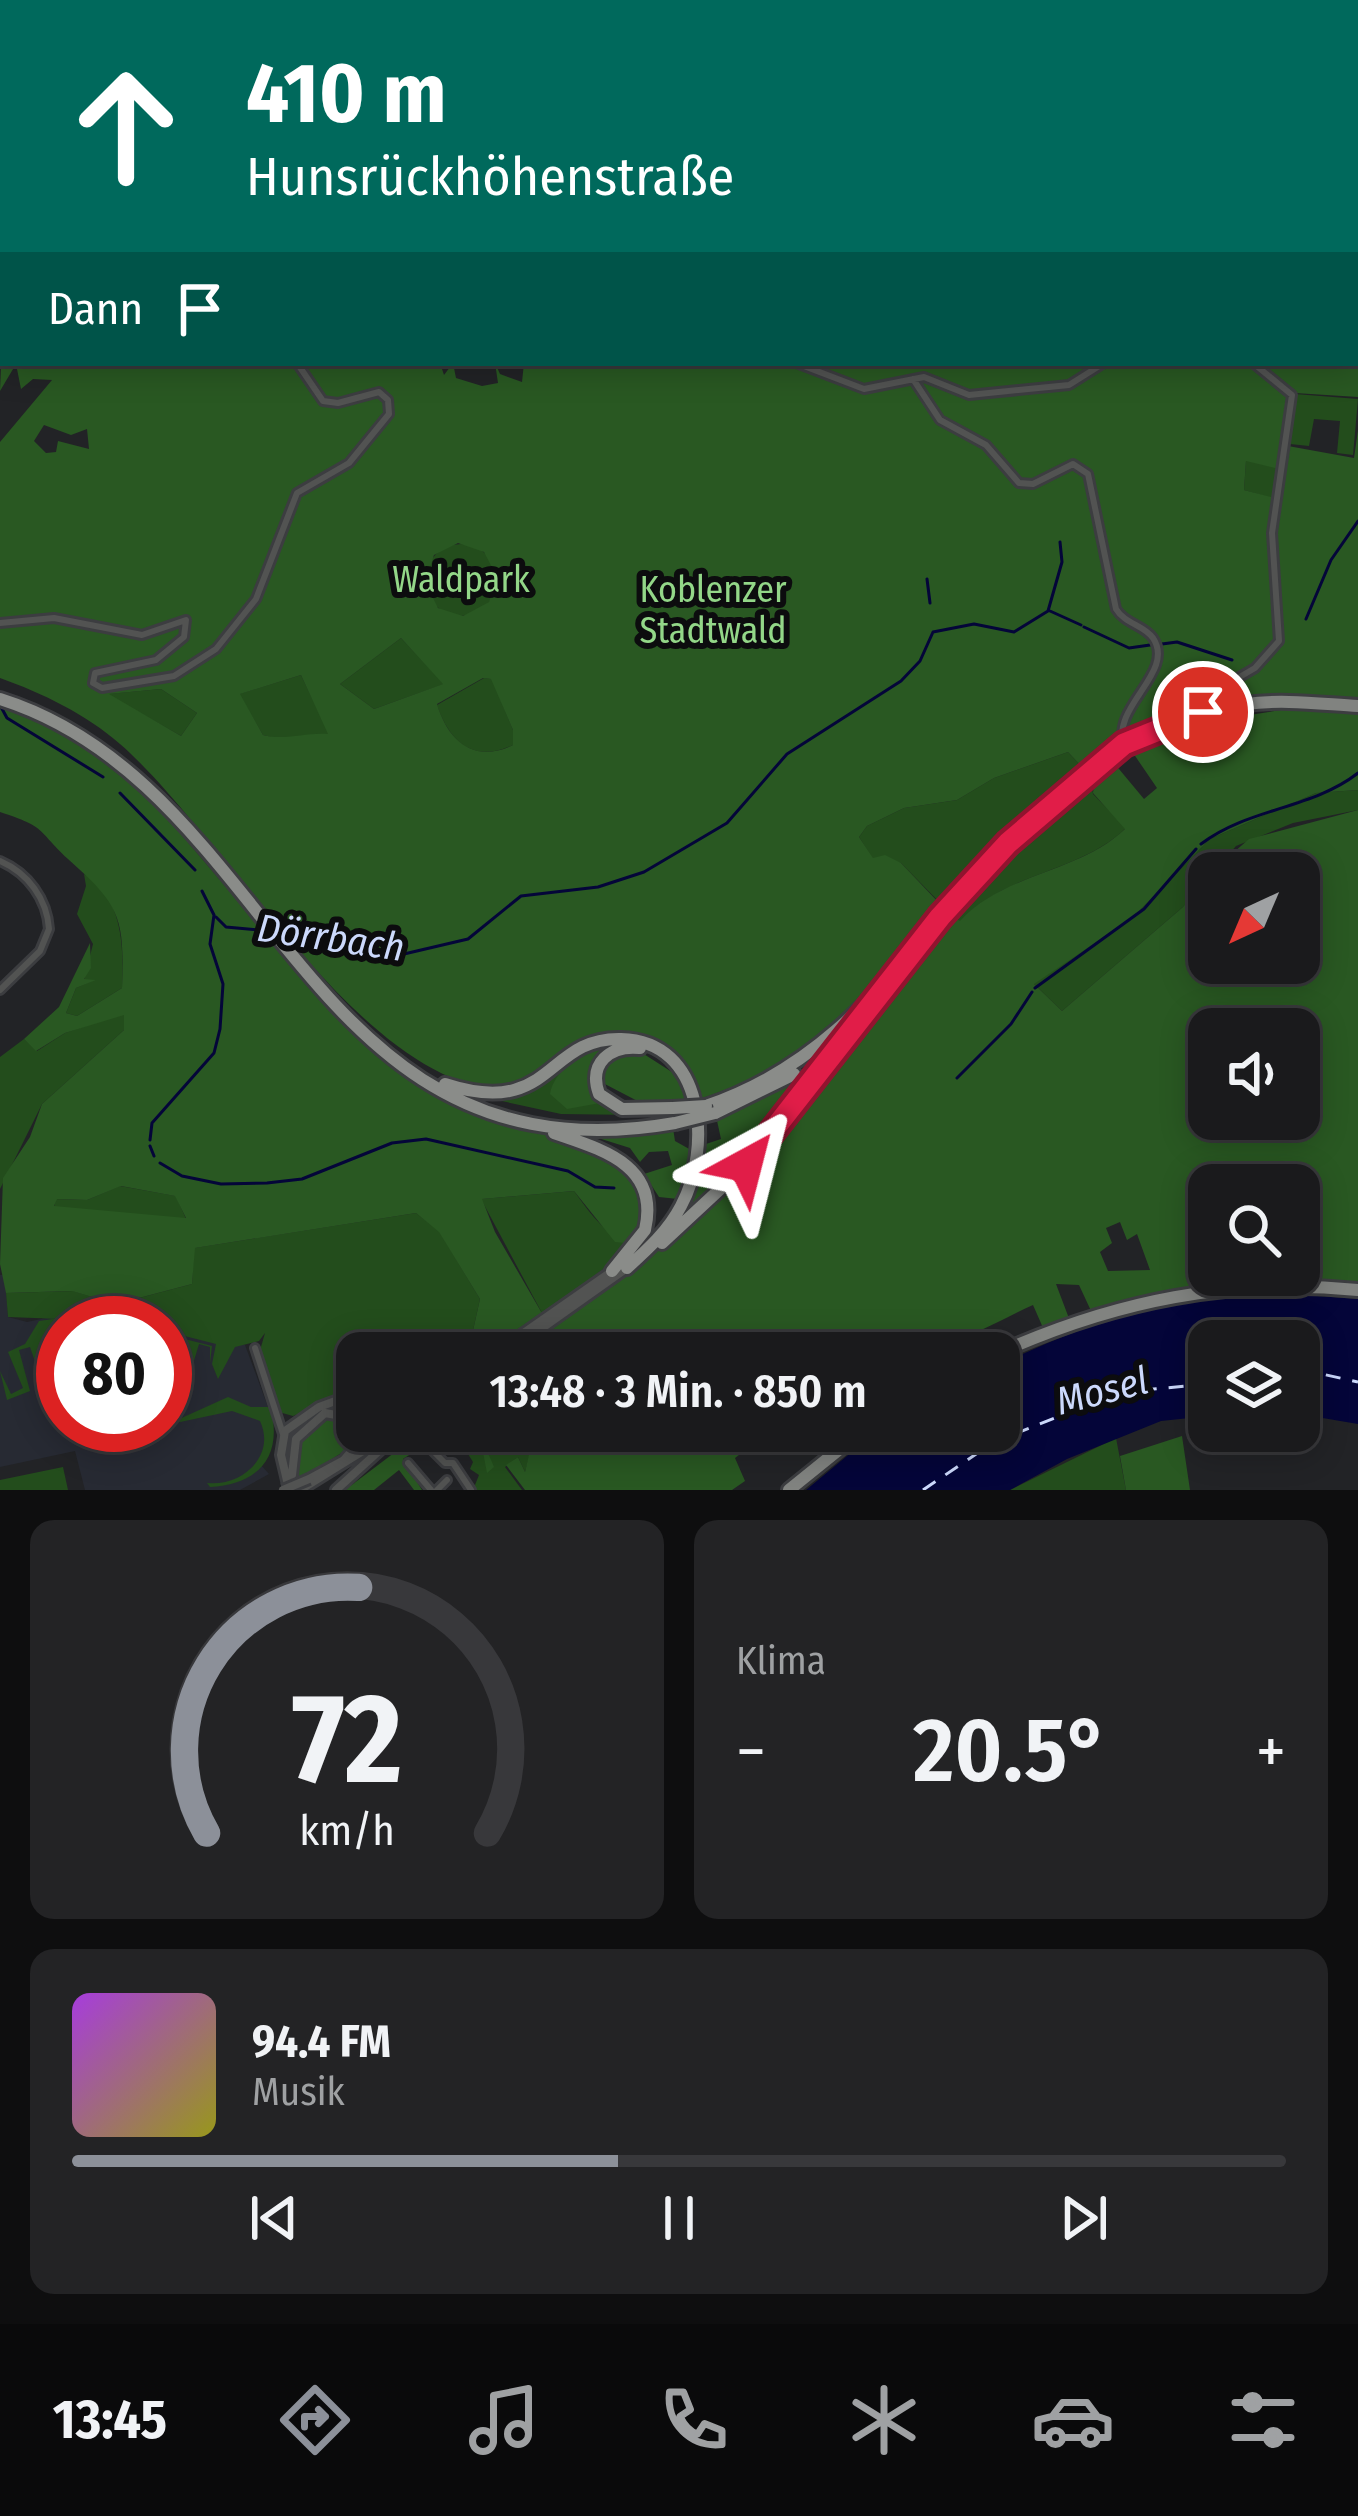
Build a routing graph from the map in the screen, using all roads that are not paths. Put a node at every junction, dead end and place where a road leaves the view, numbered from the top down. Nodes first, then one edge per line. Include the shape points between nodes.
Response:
1 (299, 366) edge
2 (804, 366) edge
3 (1100, 366) edge
4 (1257, 366) edge
5 (914, 379) junction
6 (0, 623) edge
7 (0, 695) edge
8 (1358, 706) edge
9 (1183, 719) junction
10 (1124, 744) junction
11 (0, 861) edge
12 (940, 917) junction
13 (303, 965) junction
14 (0, 990) edge
15 (856, 1024) junction
16 (446, 1084) junction
17 (711, 1108) junction
18 (674, 1115) junction
19 (525, 1121) junction
20 (620, 1269) junction
21 (1358, 1290) edge
22 (526, 1332) edge
23 (535, 1332) edge
24 (1020, 1345) edge
25 (255, 1348) dead end
26 (336, 1401) edge
27 (286, 1430) junction
28 (359, 1452) edge
29 (359, 1452) edge
30 (373, 1452) edge
31 (434, 1452) edge
32 (836, 1452) edge
33 (344, 1461) junction
34 (408, 1463) dead end
35 (289, 1476) junction
36 (447, 1480) dead end
37 (310, 1482) junction
38 (292, 1490) edge
39 (336, 1490) edge
40 (434, 1490) edge
41 (472, 1490) edge
42 (789, 1490) edge

1 - 6 street via 323,400 338,404 379,392 389,414 354,459 297,494 256,599 209,655 174,676 102,688 94,673 161,658 184,637 187,621 142,635 54,617
2 - 5 street via 866,389
3 - 5 street via 1073,384 978,394
4 - 9 street via 1291,391 1272,530 1280,641 1255,668 1185,709
5 - 10 street via 940,420 982,442 1022,484 1065,466 1088,473 1116,609 1156,647 1155,666 1122,725
7 - 13 highway via 72,722 135,769
8 - 9 main road via 1266,702
9 - 10 main road
10 - 12 main road via 1008,843
11 - 14 street via 27,878 49,929 40,951
12 - 15 highway
12 - 17 highway via 865,1008 810,1055
13 - 16 highway via 377,1039
13 - 19 highway via 358,1031 407,1070 463,1102
15 - 17 highway via 776,1087
15 - 20 highway via 735,1177
16 - 18 highway via 490,1105 565,1121
16 - 20 highway via 490,1096 520,1092 582,1048 615,1039 648,1044 670,1059 698,1111 694,1172 672,1222
17 - 18 highway, bridge
18 - 19 highway via 609,1130
18 - 20 highway via 608,1103 595,1082 599,1064 626,1047 656,1054 685,1085 694,1126 677,1204
19 - 20 highway via 608,1151 638,1175 648,1206 645,1230
20 - 22 street
20 - 23 street
21 - 24 main road via 1186,1291
25 - 27 street
26 - 27 street
27 - 35 street
28 - 33 street
29 - 37 street
30 - 39 street
31 - 41 street
32 - 42 main road
33 - 35 street via 357,1431 347,1417 325,1413 296,1439
33 - 37 street
34 - 40 street
35 - 38 street
36 - 40 street
37 - 38 street, bridge
37 - 38 street, bridge

